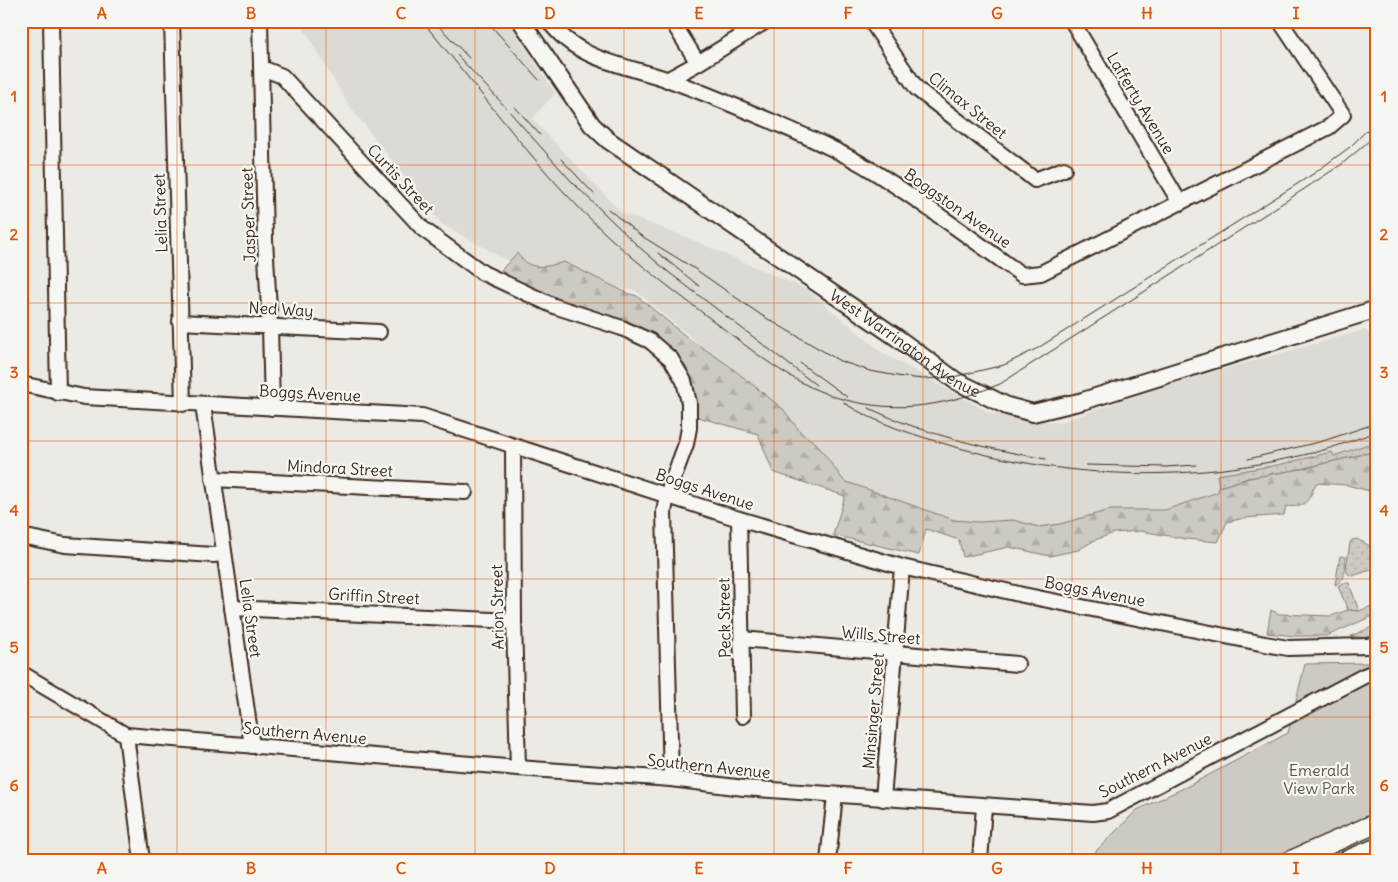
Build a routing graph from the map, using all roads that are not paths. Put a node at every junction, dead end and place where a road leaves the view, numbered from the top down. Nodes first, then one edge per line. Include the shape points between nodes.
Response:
1 (51, 21) edge
2 (172, 21) edge
3 (260, 21) edge
4 (521, 21) edge
5 (549, 21) edge
6 (672, 21) edge
7 (766, 21) edge
8 (871, 21) edge
9 (1072, 21) edge
10 (1280, 21) edge
11 (698, 64) junction
12 (262, 68) junction
13 (668, 80) junction
14 (1064, 169) dead end
15 (1180, 203) junction
16 (1377, 309) edge
17 (180, 322) junction
18 (270, 326) junction
19 (379, 332) dead end
20 (21, 384) edge
21 (58, 393) junction
22 (183, 404) junction
23 (203, 405) junction
24 (272, 408) junction
25 (514, 446) junction
26 (213, 479) junction
27 (465, 492) dead end
28 (667, 495) junction
29 (739, 519) junction
30 (21, 536) edge
31 (224, 554) junction
32 (902, 567) junction
33 (232, 608) junction
34 (514, 621) junction
35 (742, 639) junction
36 (1377, 644) edge
37 (895, 654) junction
38 (1017, 664) dead end
39 (1377, 671) edge
40 (21, 673) edge
41 (743, 716) dead end
42 (126, 735) junction
43 (252, 746) junction
44 (518, 768) junction
45 (671, 779) junction
46 (834, 795) junction
47 (884, 799) junction
48 (984, 806) junction
49 (1377, 823) edge
50 (1377, 848) edge
51 (142, 861) edge
52 (828, 861) edge
53 (980, 861) edge
54 (1290, 861) edge
55 (1346, 861) edge

1 - 21 street
2 - 17 street, Lelia Street
3 - 12 street, Jasper Street
4 - 16 main road, West Warrington Avenue via 592,125 608,140 956,381 1007,406 1033,413 1083,401
5 - 13 street, Boggston Avenue via 580,50 617,66
6 - 11 street
7 - 11 street
8 - 14 street, Climax Street via 917,89 1027,174 1035,180
9 - 15 street, Lafferty Avenue
10 - 15 street, Boggston Avenue via 1342,115 1330,127
11 - 13 street
12 - 18 street, Jasper Street
12 - 28 street, Curtis Street via 282,76 423,229 483,273 554,306 622,328 650,341 671,359 684,381 690,403 686,444
13 - 15 street, Boggston Avenue via 819,142 872,170 1022,276 1041,274
17 - 18 street, Ned Way
17 - 22 street, Lelia Street
18 - 19 street, Ned Way
18 - 24 street, Jasper Street
20 - 21 street, Boggs Avenue
21 - 22 street, Boggs Avenue
22 - 23 street, Boggs Avenue
23 - 24 street, Boggs Avenue
23 - 26 street, Lelia Street
24 - 25 street, Boggs Avenue via 422,416
25 - 28 street, Boggs Avenue
25 - 34 street, Arion Street
26 - 27 street, Mindora Street
26 - 31 street, Lelia Street
28 - 29 street, Boggs Avenue
28 - 45 street, Curtis Street via 664,512
29 - 32 street, Boggs Avenue
29 - 35 street, Peck Street
30 - 31 street via 65,545
31 - 33 street, Lelia Street
32 - 36 street, Boggs Avenue via 1023,595 1280,646
32 - 37 street, Minsinger Street
33 - 34 street, Griffin Street
33 - 43 street, Lelia Street
34 - 44 street, Arion Street
35 - 37 street, Wills Street
35 - 41 street, Peck Street
37 - 38 street, Wills Street
37 - 47 street, Minsinger Street
39 - 48 street, Southern Avenue via 1108,811 1093,813
40 - 42 street, Southern Avenue
42 - 43 street, Southern Avenue
42 - 51 street
43 - 44 street, Southern Avenue
44 - 45 street, Southern Avenue
45 - 46 street, Southern Avenue
46 - 47 street, Southern Avenue
46 - 52 street
47 - 48 street, Southern Avenue
48 - 53 street
49 - 54 highway
50 - 55 highway

